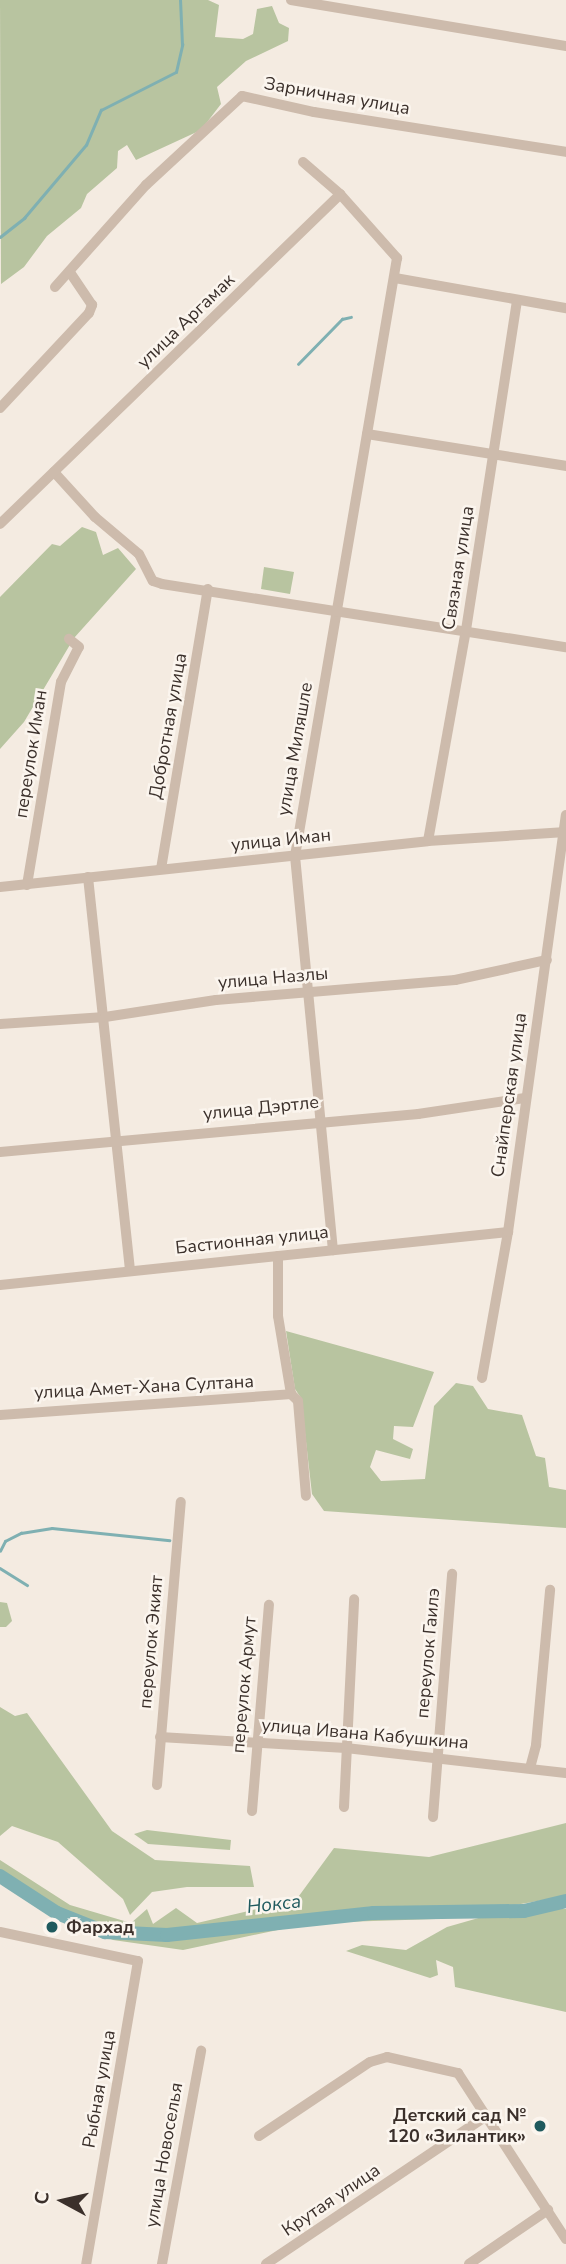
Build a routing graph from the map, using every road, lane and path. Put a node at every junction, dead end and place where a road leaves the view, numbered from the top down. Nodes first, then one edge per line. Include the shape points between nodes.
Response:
1 (291, 0) edge
2 (566, 46) edge
3 (566, 152) edge
4 (303, 162) dead end
5 (340, 194) junction
6 (70, 272) junction
7 (395, 278) junction
8 (55, 286) dead end
9 (517, 300) junction
10 (566, 308) edge
11 (0, 408) edge
12 (367, 434) junction
13 (494, 453) junction
14 (566, 466) edge
15 (54, 472) junction
16 (0, 524) edge
17 (208, 589) junction
18 (337, 609) junction
19 (466, 630) junction
20 (69, 639) dead end
21 (566, 647) edge
22 (566, 816) edge
23 (565, 832) edge
24 (428, 841) junction
25 (295, 856) junction
26 (161, 869) junction
27 (88, 877) junction
28 (27, 885) junction
29 (0, 887) edge
30 (547, 960) junction
31 (310, 992) junction
32 (105, 1017) junction
33 (0, 1024) edge
34 (526, 1098) junction
35 (323, 1120) junction
36 (114, 1140) junction
37 (0, 1152) edge
38 (508, 1232) junction
39 (333, 1250) junction
40 (278, 1256) junction
41 (130, 1268) junction
42 (0, 1285) edge
43 (482, 1378) dead end
44 (291, 1394) junction
45 (0, 1415) edge
46 (306, 1496) dead end
47 (181, 1502) dead end
48 (452, 1574) dead end
49 (550, 1590) dead end
50 (354, 1599) dead end
51 (269, 1605) dead end
52 (160, 1737) junction
53 (257, 1741) junction
54 (346, 1748) junction
55 (437, 1759) junction
56 (530, 1768) junction
57 (566, 1773) edge
58 (157, 1785) dead end
59 (344, 1807) dead end
60 (252, 1811) dead end
61 (433, 1817) dead end
62 (0, 1932) edge
63 (201, 2051) dead end
64 (485, 2117) junction
65 (259, 2136) dead end
66 (548, 2210) junction
67 (566, 2239) edge
68 (86, 2264) edge
69 (162, 2264) edge
70 (266, 2264) edge
71 (469, 2264) edge

1 - 2 street
3 - 6 street, Зарничная улица via 314,112 242,96 146,185
4 - 5 street
5 - 7 street, улица Миляшле via 397,258
5 - 15 street, улица Аргамак
6 - 8 street, Зарничная улица
6 - 11 street via 92,305 89,313
7 - 9 street
7 - 12 street, улица Миляшле
9 - 10 street
9 - 13 street, Связная улица
12 - 13 street
12 - 18 street, улица Миляшле
13 - 14 street
13 - 19 street, Связная улица
15 - 16 street, улица Аргамак
15 - 17 street via 95,517 139,554 153,581
17 - 18 street
17 - 26 street, Добротная улица
18 - 19 street
18 - 25 street, улица Миляшле
19 - 21 street
19 - 24 street, Связная улица
20 - 28 street, переулок Иман via 79,647 61,682
22 - 23 street, Снайперская улица
23 - 24 street, улица Иман
23 - 30 street, Снайперская улица
24 - 25 street, улица Иман
25 - 26 street, улица Иман
25 - 31 street, улица Миляшле
26 - 27 street, улица Иман
27 - 28 street, улица Иман
27 - 32 street
28 - 29 street, улица Иман
30 - 31 street, улица Назлы via 455,980
30 - 34 street, Снайперская улица
31 - 32 street, улица Назлы
31 - 35 street, улица Миляшле
32 - 33 street, улица Назлы
32 - 36 street
34 - 35 street, улица Дэртле via 418,1114
34 - 38 street, Снайперская улица
35 - 36 street, улица Дэртле
35 - 39 street, улица Миляшле
36 - 37 street, улица Дэртле
36 - 41 street
38 - 39 street, Бастионная улица
38 - 43 street, Снайперская улица
39 - 40 street, Бастионная улица
40 - 41 street, Бастионная улица
40 - 44 street via 278,1316
41 - 42 street, Бастионная улица
44 - 45 street, улица Амет-Хана Султана
44 - 46 street via 298,1401
47 - 52 street, переулок Экият
48 - 55 street, переулок Гаилэ
49 - 56 street
50 - 54 street
51 - 53 street, переулок Армут
52 - 53 street, улица Ивана Кабушкина
52 - 58 street, переулок Экият
53 - 54 street, улица Ивана Кабушкина
53 - 60 street, переулок Армут
54 - 55 street, улица Ивана Кабушкина
54 - 59 street
55 - 56 street, улица Ивана Кабушкина
55 - 61 street, переулок Гаилэ
56 - 57 street, улица Ивана Кабушкина
62 - 68 street, Рыбная улица via 138,1961
63 - 69 street, улица Новоселья
64 - 65 street via 458,2073 387,2057 358,2068
64 - 66 street
64 - 70 street, Крутая улица
66 - 67 street
66 - 71 street

